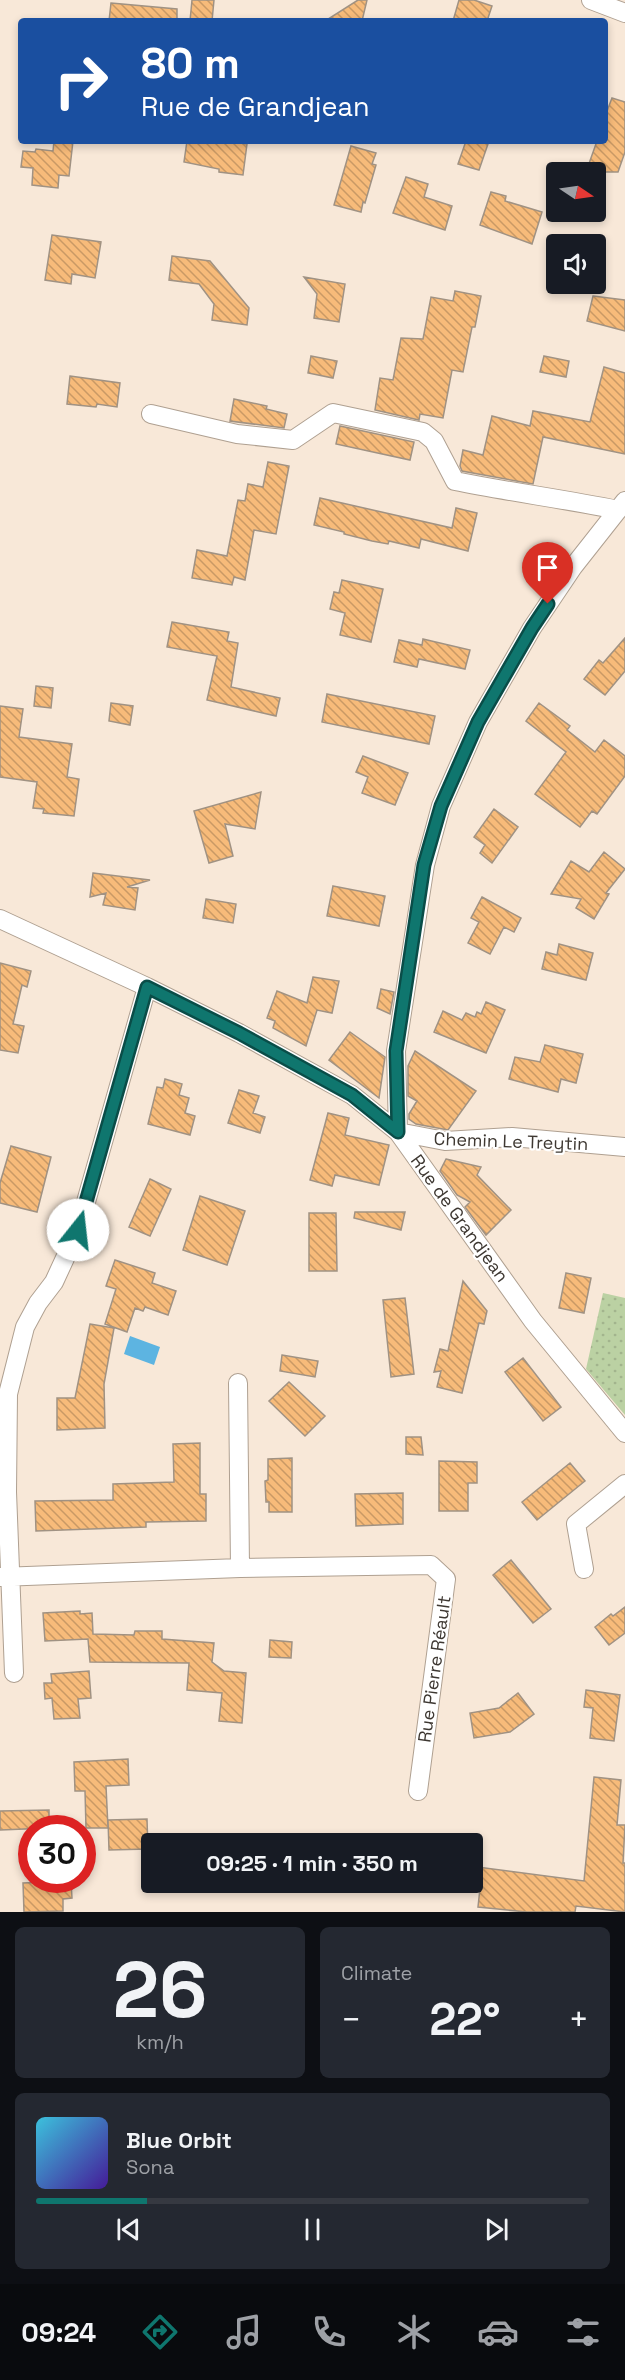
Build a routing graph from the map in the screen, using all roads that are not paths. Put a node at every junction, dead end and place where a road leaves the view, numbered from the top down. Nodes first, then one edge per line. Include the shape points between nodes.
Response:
1 (591, 0) edge
2 (625, 13) edge
3 (151, 414) dead end
4 (622, 506) edge
5 (0, 919) edge
6 (147, 987) junction
7 (398, 1132) junction
8 (625, 1147) edge
9 (238, 1383) dead end
10 (625, 1432) edge
11 (625, 1484) edge
12 (3, 1492) edge
13 (240, 1568) junction
14 (584, 1569) dead end
15 (5, 1577) edge
16 (14, 1673) dead end
17 (418, 1791) dead end

1 - 2 street
3 - 4 street via 237,434 293,440 333,413 423,432 435,441 455,481 519,494
4 - 7 street via 573,567 532,628 478,722 441,806 424,865 396,1051
5 - 6 street, Rue de Grandjean
6 - 7 street, Rue de Grandjean via 352,1095
6 - 12 street via 78,1230 54,1282 25,1327 17,1351 8,1394
7 - 8 street, Chemin Le Treytin via 445,1141 512,1137
7 - 10 street, Rue de Grandjean via 533,1321
9 - 13 street
11 - 14 street via 576,1524
12 - 15 street
13 - 15 street, Rue Pierre Réault
13 - 17 street, Rue Pierre Réault via 431,1566 446,1579
15 - 16 street

